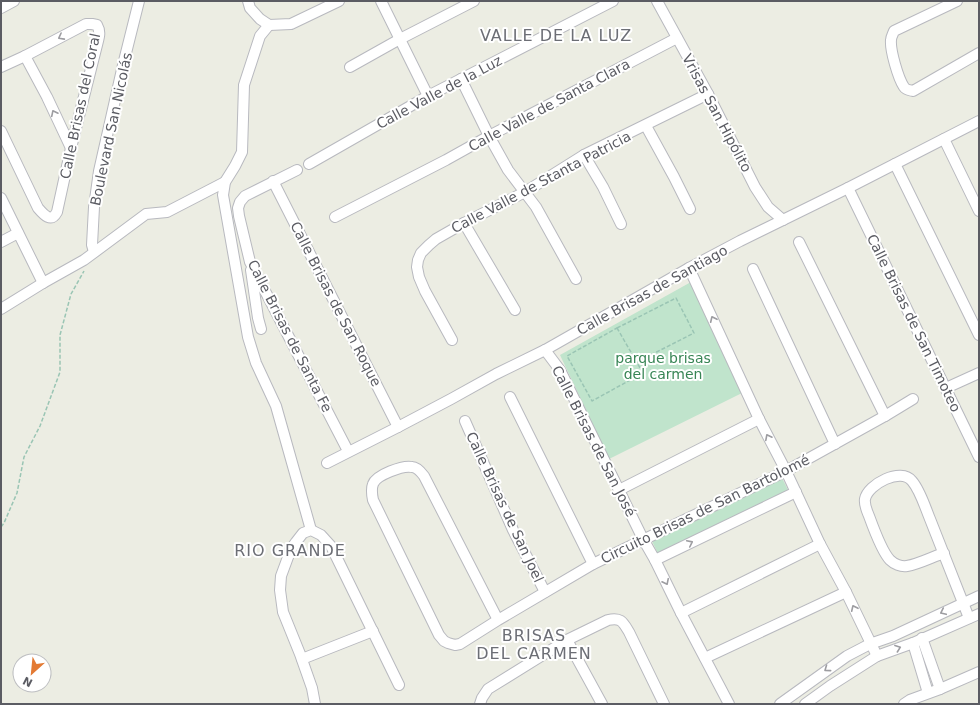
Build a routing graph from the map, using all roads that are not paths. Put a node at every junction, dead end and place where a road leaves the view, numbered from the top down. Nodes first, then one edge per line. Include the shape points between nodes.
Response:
1 (14, 1) edge
2 (139, 1) edge
3 (248, 1) edge
4 (339, 1) edge
5 (381, 1) edge
6 (474, 1) edge
7 (613, 1) edge
8 (657, 1) edge
9 (957, 1) edge
10 (1, 8) edge
11 (269, 25) junction
12 (677, 38) junction
13 (400, 39) junction
14 (979, 53) edge
15 (25, 56) junction
16 (1, 67) edge
17 (350, 67) dead end
18 (461, 79) junction
19 (708, 94) junction
20 (428, 96) junction
21 (979, 121) edge
22 (646, 126) junction
23 (1, 131) edge
24 (489, 136) junction
25 (944, 139) junction
26 (71, 148) junction
27 (584, 155) junction
28 (309, 164) dead end
29 (895, 164) junction
30 (297, 170) dead end
31 (273, 181) junction
32 (225, 182) junction
33 (848, 188) junction
34 (525, 192) junction
35 (1, 198) edge
36 (690, 209) dead end
37 (979, 211) edge
38 (336, 217) dead end
39 (783, 220) junction
40 (464, 223) junction
41 (622, 224) dead end
42 (18, 232) junction
43 (1, 242) edge
44 (799, 242) dead end
45 (94, 252) junction
46 (250, 262) junction
47 (689, 268) junction
48 (753, 269) dead end
49 (576, 279) dead end
50 (43, 283) junction
51 (1, 308) edge
52 (515, 310) dead end
53 (261, 329) dead end
54 (979, 335) edge
55 (452, 340) dead end
56 (545, 350) junction
57 (979, 373) edge
58 (946, 388) junction
59 (510, 397) dead end
60 (913, 399) dead end
61 (885, 416) junction
62 (759, 419) junction
63 (464, 421) dead end
64 (398, 427) junction
65 (835, 444) junction
66 (348, 451) junction
67 (979, 457) edge
68 (327, 463) dead end
69 (786, 471) junction
70 (619, 490) junction
71 (796, 492) junction
72 (307, 531) junction
73 (644, 540) junction
74 (820, 544) junction
75 (944, 552) junction
76 (655, 560) junction
77 (593, 564) junction
78 (545, 592) junction
79 (846, 592) junction
80 (979, 596) edge
81 (963, 603) junction
82 (681, 613) junction
83 (979, 614) edge
84 (969, 618) junction
85 (498, 620) junction
86 (373, 631) junction
87 (567, 640) junction
88 (917, 641) junction
89 (870, 644) junction
90 (877, 656) junction
91 (705, 658) junction
92 (302, 659) junction
93 (979, 672) edge
94 (399, 686) dead end
95 (940, 689) junction
96 (928, 693) junction
97 (599, 703) edge
98 (315, 704) edge
99 (480, 704) edge
100 (664, 704) edge
101 (729, 704) edge
102 (780, 704) edge
103 (805, 704) edge
104 (904, 704) edge

1 - 10 street
2 - 45 street, Boulevard San Nicolás via 99,170 94,207
3 - 11 street via 250,8
4 - 11 street via 291,24
5 - 13 street
6 - 13 street
7 - 18 street, Calle Valle de la Luz
8 - 12 street, Vrisas San Hipólito
9 - 14 street via 894,31 891,40 898,73 904,87 913,91
11 - 32 street via 260,36 244,85 242,152
12 - 19 street, Vrisas San Hipólito
12 - 24 street, Calle Valle de Santa Clara
13 - 17 street
13 - 20 street
15 - 16 street, Calle Brisas del Coral
26 -> 15 street
26 -> 15 street, Calle Brisas del Coral via 97,45 97,25 86,24
18 - 20 street, Calle Valle de la Luz
18 - 24 street
19 - 22 street, Calle Valle de Stanta Patricia
19 - 39 street, Vrisas San Hipólito via 763,200
20 - 28 street, Calle Valle de la Luz
21 - 25 street, Calle Brisas de Santiago
22 - 27 street, Calle Valle de Stanta Patricia
22 - 36 street
23 - 26 street, Calle Brisas del Coral via 38,208 46,217 52,218 57,212
24 - 34 street via 508,170
24 - 38 street, Calle Valle de Santa Clara
25 - 29 street, Calle Brisas de Santiago
25 - 37 street
27 - 34 street, Calle Valle de Stanta Patricia
27 - 41 street
29 - 33 street, Calle Brisas de Santiago
29 - 54 street
30 - 31 street
31 - 46 street, Calle Brisas de Santa Fe via 245,196 238,208
31 - 64 street, Calle Brisas de San Roque
32 - 45 street via 167,212 146,214
32 - 72 street via 223,195 248,337 256,363 276,406
33 - 39 street, Calle Brisas de Santiago
33 - 58 street, Calle Brisas de San Timoteo
34 - 40 street, Calle Valle de Stanta Patricia
34 - 49 street
35 - 42 street
39 - 47 street, Calle Brisas de Santiago
40 - 52 street
40 - 55 street, Calle Valle de Stanta Patricia via 429,245 421,254 417,267 425,291
42 - 43 street
42 - 50 street
44 - 61 street
45 - 50 street
46 - 53 street
46 - 66 street, Calle Brisas de Santa Fe
47 - 56 street, Calle Brisas de Santiago
62 -> 47 street
48 - 65 street
50 - 51 street
56 - 64 street, Calle Brisas de Santiago
56 - 70 street, Calle Brisas de San José via 560,370
57 - 58 street
58 - 67 street, Calle Brisas de San Timoteo
59 - 77 street
60 - 61 street, Circuito Brisas de San Bartolomé
61 - 65 street, Circuito Brisas de San Bartolomé
69 -> 62 street
62 - 70 street
63 - 78 street, Calle Brisas de San Joel via 513,530
64 - 66 street, Calle Brisas de Santiago
65 - 69 street, Circuito Brisas de San Bartolomé
66 - 68 street, Calle Brisas de Santiago
69 - 71 street
69 - 73 street, Circuito Brisas de San Bartolomé
70 - 73 street, Calle Brisas de San José
71 - 74 street
76 -> 71 street
72 - 86 street via 321,535 331,546
72 - 92 street via 296,542 285,564 280,590 283,612
73 - 76 street, Calle Brisas de San José
73 - 77 street, Circuito Brisas de San Bartolomé
74 - 79 street
74 - 82 street
75 - 75 street via 911,479 899,475 872,487 866,497 866,506 874,530 889,559 898,565 906,566
75 - 81 street
76 -> 82 street, Calle Brisas de San José
77 - 78 street, Circuito Brisas de San Bartolomé
78 - 85 street, Circuito Brisas de San Bartolomé
89 -> 79 street
79 - 91 street
80 - 81 street
81 - 84 street
81 -> 89 street
82 - 91 street, Calle Brisas de San José
83 - 84 street
84 - 88 street
85 - 85 street, Circuito Brisas de San Bartolomé via 460,644 448,643 439,635 372,500 373,484 380,476 413,466 424,476
86 - 92 street
86 - 94 street
87 - 97 street
87 - 99 street via 488,689
87 - 100 street via 608,620 620,620 629,632
90 -> 88 street
88 - 95 street
88 - 96 street
89 - 90 street
89 -> 102 street via 840,660
90 - 103 street
91 - 101 street, Calle Brisas de San José
92 - 98 street
93 - 95 street
95 - 96 street
96 - 104 street

